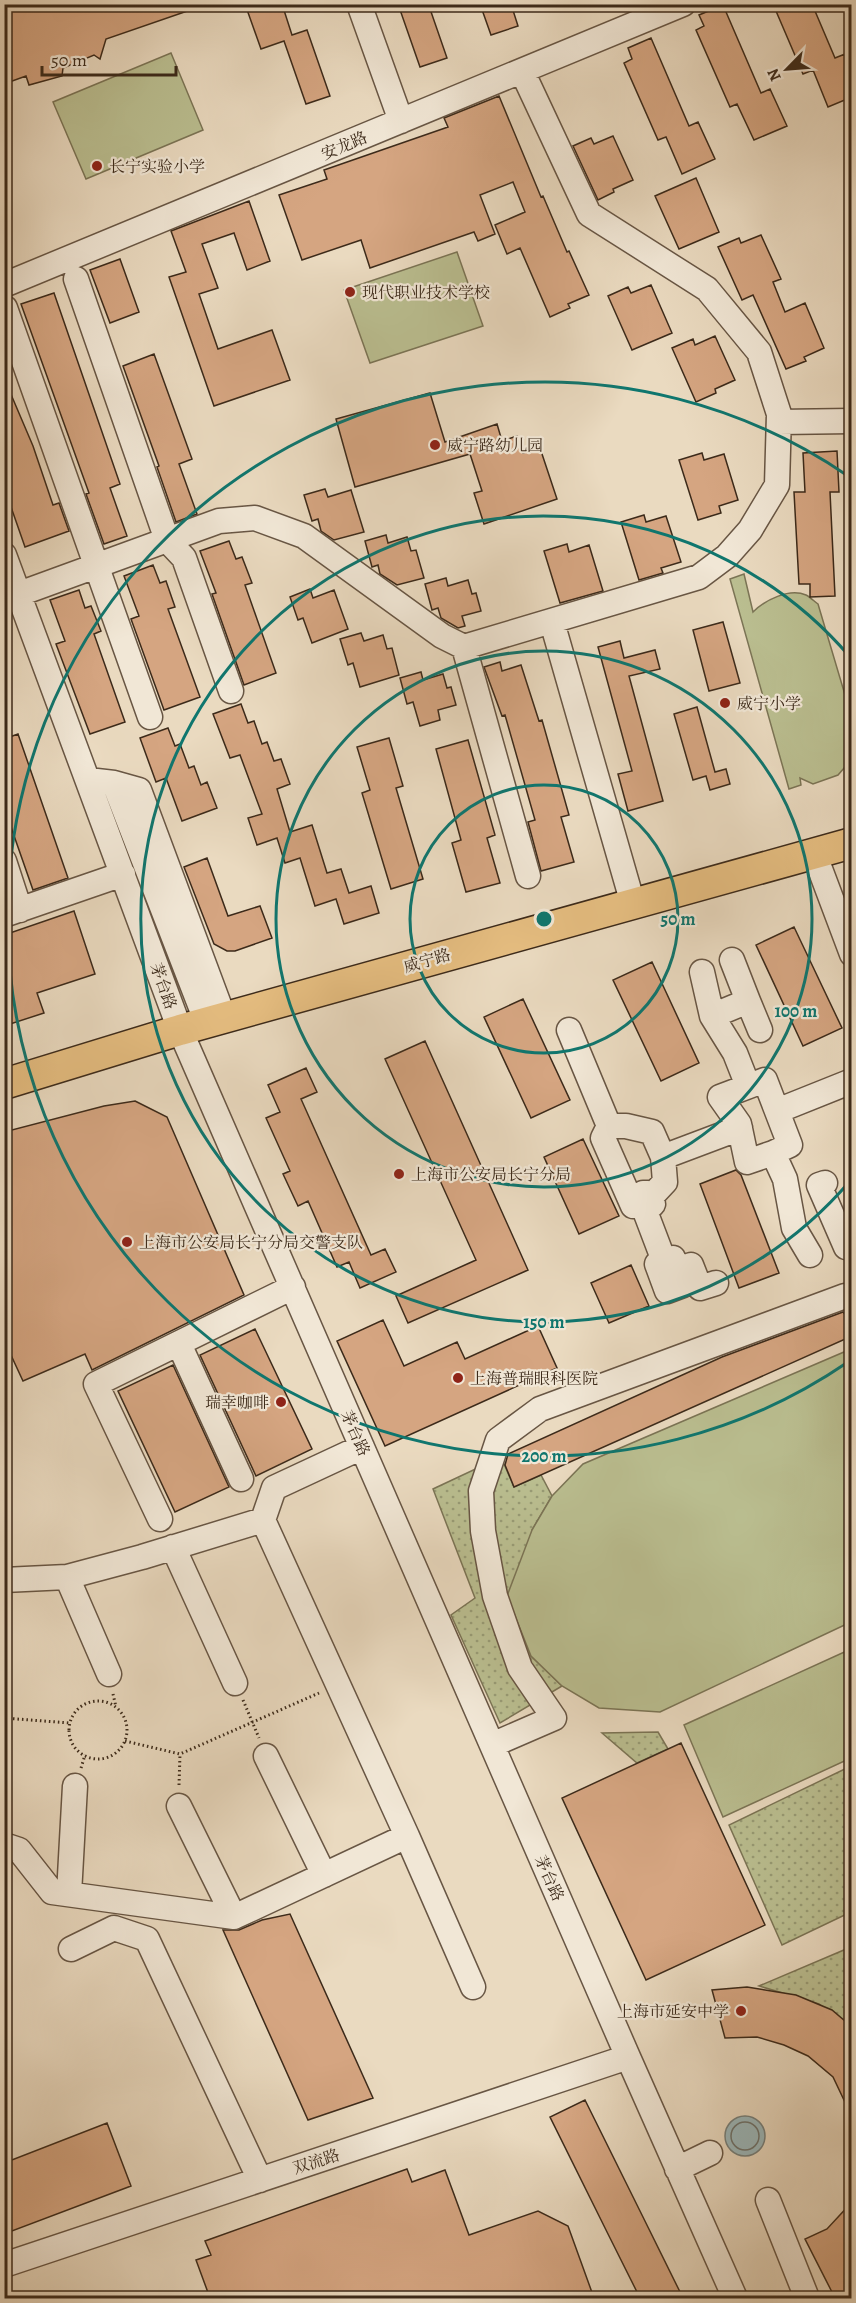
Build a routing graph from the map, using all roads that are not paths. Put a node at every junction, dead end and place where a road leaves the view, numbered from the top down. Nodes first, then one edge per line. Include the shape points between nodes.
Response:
1 (359, 4) edge
2 (683, 4) edge
3 (522, 71) junction
4 (401, 121) junction
5 (76, 279) dead end
6 (4, 285) edge
7 (5, 308) edge
8 (852, 421) edge
9 (779, 422) junction
10 (167, 540) junction
11 (4, 555) edge
12 (96, 566) junction
13 (19, 594) junction
14 (552, 622) junction
15 (464, 647) junction
16 (231, 691) dead end
17 (150, 717) dead end
18 (88, 780) junction
19 (852, 843) edge
20 (814, 853) junction
21 (4, 861) edge
22 (123, 874) junction
23 (528, 876) dead end
24 (633, 904) junction
25 (12, 912) edge
26 (852, 954) edge
27 (732, 960) dead end
28 (702, 972) dead end
29 (748, 1000) junction
30 (712, 1016) junction
31 (204, 1023) junction
32 (569, 1030) dead end
33 (760, 1030) dead end
34 (852, 1081) edge
35 (4, 1084) edge
36 (748, 1086) junction
37 (777, 1111) junction
38 (740, 1128) junction
39 (614, 1134) junction
40 (773, 1153) junction
41 (663, 1157) junction
42 (825, 1183) dead end
43 (643, 1205) junction
44 (831, 1212) junction
45 (794, 1228) junction
46 (851, 1244) edge
47 (810, 1256) dead end
48 (716, 1283) dead end
49 (293, 1287) junction
50 (845, 1296) dead end
51 (179, 1344) junction
52 (362, 1447) junction
53 (241, 1479) dead end
54 (160, 1519) dead end
55 (263, 1520) junction
56 (173, 1547) junction
57 (66, 1576) junction
58 (4, 1580) edge
59 (109, 1674) dead end
60 (235, 1683) dead end
61 (492, 1745) junction
62 (266, 1756) dead end
63 (75, 1786) dead end
64 (179, 1806) road end
65 (407, 1836) junction
66 (4, 1845) edge
67 (324, 1875) junction
68 (69, 1894) junction
69 (234, 1917) junction
70 (71, 1949) dead end
71 (473, 1987) dead end
72 (628, 2057) junction
73 (710, 2153) dead end
74 (677, 2169) junction
75 (260, 2180) junction
76 (768, 2200) dead end
77 (4, 2265) edge
78 (735, 2298) edge
79 (807, 2298) edge

1 - 4 street
2 - 3 street, 安龙路
3 - 4 street, 安龙路
3 - 9 street via 589,213 707,289 759,352
4 - 6 street, 安龙路
5 - 10 street
7 - 12 street
8 - 9 street
9 - 14 street via 777,485 750,530 727,556 699,577
10 - 12 street
10 - 15 street via 219,521 255,518 304,536 442,636
10 - 16 street via 184,558
11 - 13 street, 茅台路
12 - 13 street
12 - 17 street
13 - 18 street, 茅台路
14 - 15 street
14 - 24 street
15 - 23 street
18 - 22 street, 茅台路
18 - 31 street via 139,790
19 - 20 main road, 威宁路
20 - 24 main road, 威宁路
20 - 26 street
21 - 25 street
22 - 25 street
22 - 31 street, 茅台路
24 - 31 main road, 威宁路
27 - 29 street
28 - 30 street
29 - 30 street
29 - 33 street
30 - 36 street via 735,1053
31 - 35 main road, 威宁路
31 - 49 street, 茅台路
32 - 39 street
34 - 37 street
36 - 37 street via 765,1080
36 - 38 street via 720,1097
37 - 40 street via 790,1145
38 - 40 street via 747,1162
38 - 41 street
39 - 41 street via 652,1132
39 - 43 street
40 - 45 street via 784,1179
41 - 43 street via 665,1182
42 - 44 street via 819,1185
43 - 48 street via 671,1265 691,1265 700,1288
44 - 45 street
44 - 46 street via 846,1247
45 - 47 street
49 - 51 street
49 - 52 street, 茅台路
50 - 61 street via 540,1409 498,1440 481,1491 483,1531 495,1596 520,1668 554,1718
51 - 53 street
51 - 54 street via 96,1384
52 - 55 street via 274,1488
52 - 61 street, 茅台路
55 - 56 street
55 - 65 street
56 - 57 street
56 - 60 street
57 - 58 street
57 - 59 street
61 - 72 street, 茅台路
62 - 67 street
63 - 68 street
64 - 69 street
65 - 67 street
65 - 71 street
66 - 68 street via 19,1850 52,1892
67 - 69 street
68 - 69 street
70 - 75 street via 114,1928 147,1940
72 - 74 street, 茅台路
72 - 75 street, 双流路
73 - 74 street
74 - 78 street, 茅台路
75 - 77 street, 双流路
76 - 79 street

